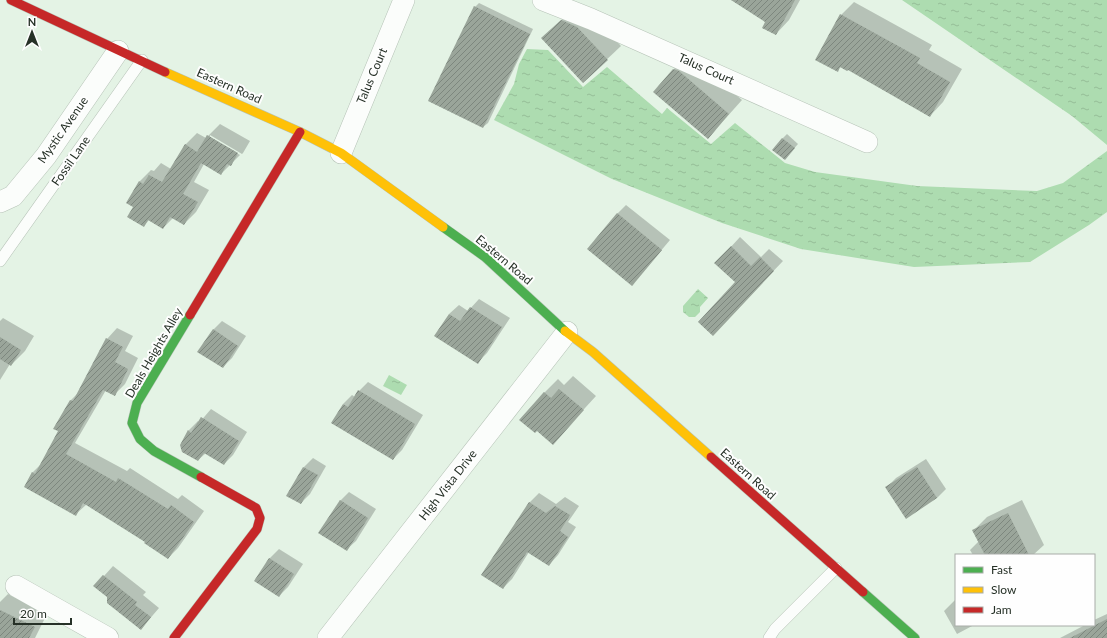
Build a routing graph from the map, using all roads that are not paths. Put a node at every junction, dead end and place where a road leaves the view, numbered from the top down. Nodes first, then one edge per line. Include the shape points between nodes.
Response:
1 (11, 0) edge
2 (404, 0) edge
3 (543, 0) edge
4 (118, 51) junction
5 (142, 60) junction
6 (300, 132) junction
7 (867, 142) dead end
8 (340, 153) junction
9 (0, 202) edge
10 (0, 261) edge
11 (567, 332) junction
12 (836, 568) junction
13 (16, 586) dead end
14 (108, 638) edge
15 (174, 638) edge
16 (328, 638) edge
17 (769, 638) edge
18 (915, 638) edge

1 - 4 main road, Eastern Road
2 - 8 street, Talus Court
3 - 7 street, Talus Court
4 - 5 main road, Eastern Road
4 - 9 street, Mystic Avenue via 46,156 13,196
5 - 6 main road, Eastern Road
5 - 10 lane, Fossil Lane
6 - 8 main road, Eastern Road
6 - 15 main road, Deals Heights Alley via 137,403 132,423 140,439 154,451 256,508 260,518 257,529
8 - 11 main road, Eastern Road via 485,257
11 - 12 main road, Eastern Road via 593,352
11 - 16 street, High Vista Drive
12 - 17 lane
12 - 18 main road, Eastern Road
13 - 14 street

